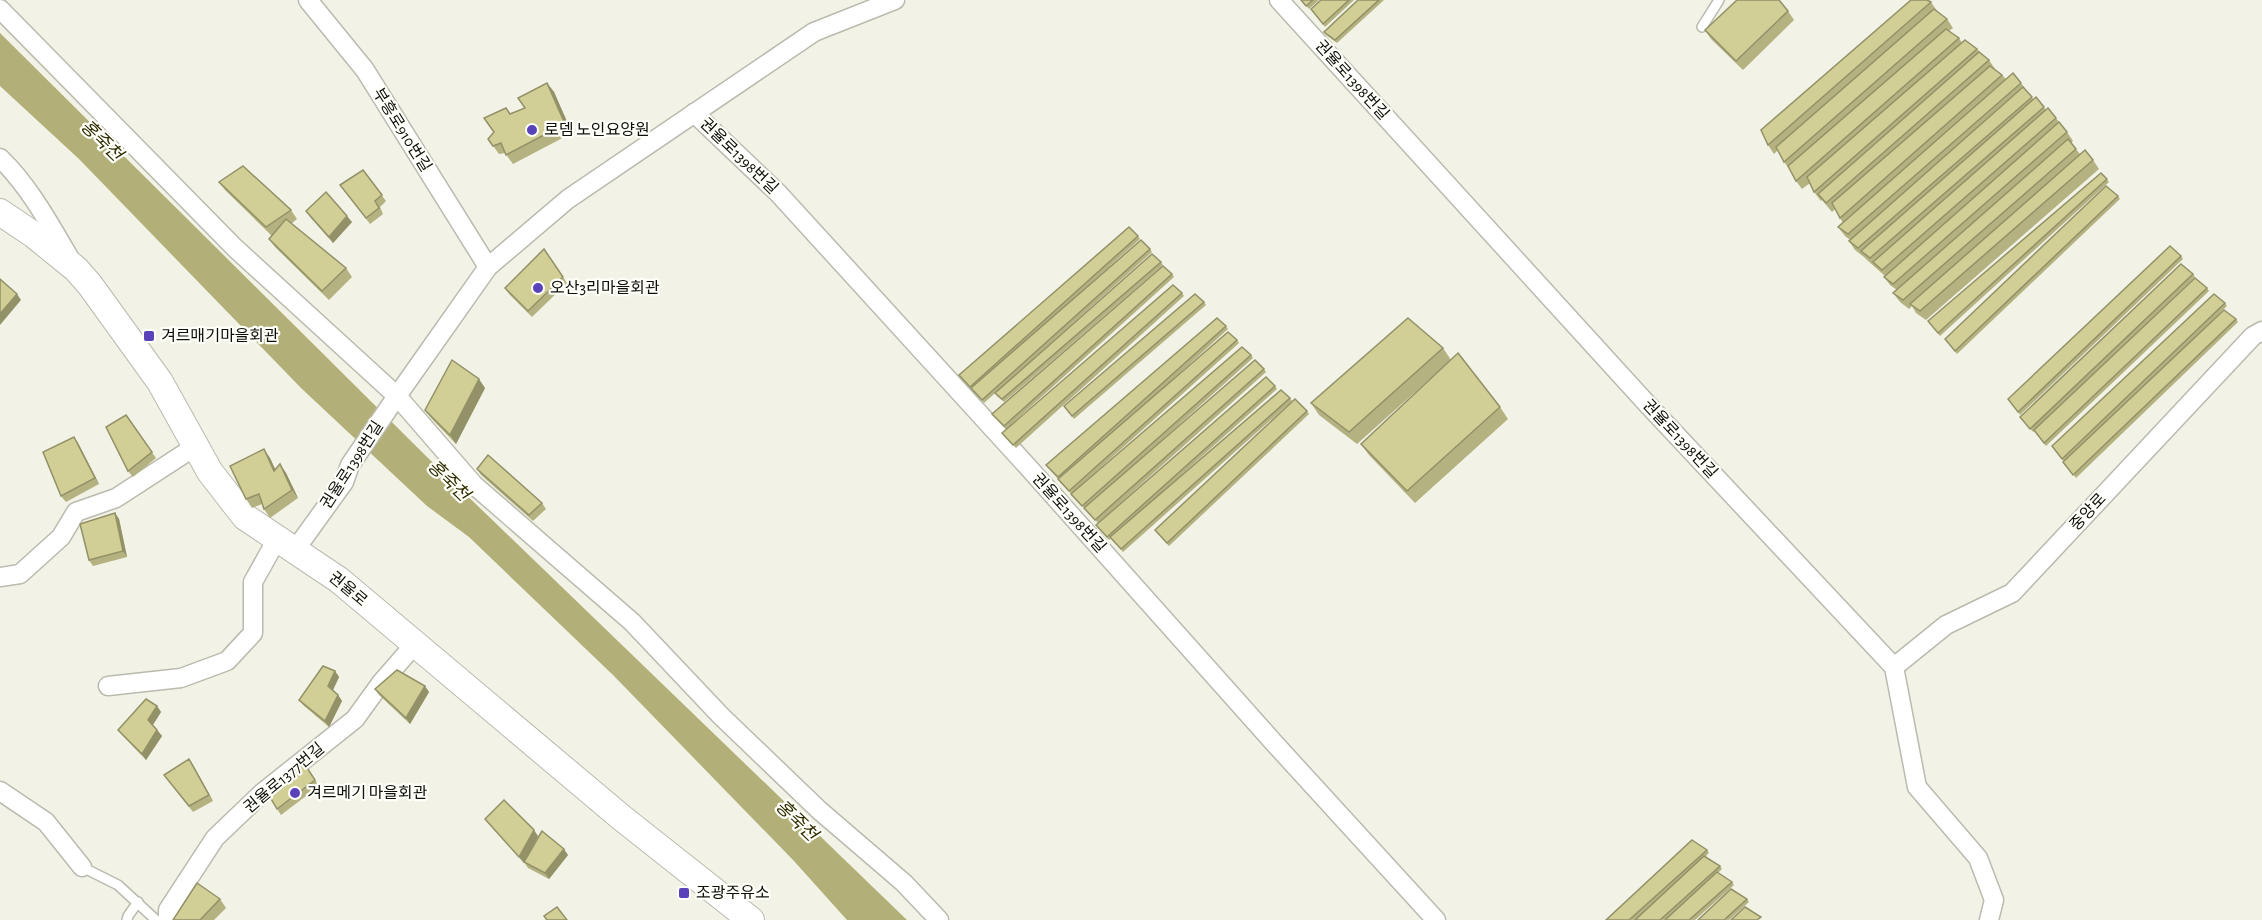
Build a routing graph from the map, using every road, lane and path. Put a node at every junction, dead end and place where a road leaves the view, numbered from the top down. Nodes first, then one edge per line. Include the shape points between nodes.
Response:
1 (308, 0) edge
2 (895, 0) edge
3 (1279, 0) edge
4 (1719, 0) edge
5 (0, 9) edge
6 (1702, 27) dead end
7 (694, 113) junction
8 (0, 158) edge
9 (0, 212) edge
10 (488, 267) junction
11 (76, 269) junction
12 (2262, 331) edge
13 (397, 396) junction
14 (196, 446) junction
15 (286, 544) junction
16 (0, 577) edge
17 (415, 644) junction
18 (1894, 667) junction
19 (108, 686) dead end
20 (0, 791) edge
21 (82, 867) joint
22 (138, 902) junction
23 (738, 916) edge
24 (127, 920) edge
25 (156, 920) edge
26 (168, 920) edge
27 (939, 920) edge
28 (1436, 920) edge
29 (1989, 920) edge

1 - 10 street, 부흥로910번길 via 365,70
2 - 7 street, 권율로1398번길 via 814,32
3 - 18 street, 권율로1398번길 via 1649,406
4 - 6 lane
5 - 13 street via 235,248
7 - 10 street, 권율로1398번길 via 568,199
7 - 28 street, 권율로1398번길 via 778,193
8 - 11 street via 46,219
9 - 11 main road, 권율로
10 - 13 street, 권율로1398번길
11 - 14 main road, 권율로 via 160,382
12 - 18 street, 중앙로 via 2253,336 2012,593 1946,626
13 - 15 street, 권율로1398번길 via 350,465 344,482
13 - 27 street via 474,485 632,622 721,716 819,810 904,883
14 - 15 main road, 권율로 via 210,472 245,517
14 - 16 street via 116,498 76,512 60,537 20,574
15 - 17 main road, 권율로 via 339,580
15 - 19 street via 253,582 253,633 227,661 181,678
17 - 23 main road, 권율로
17 - 26 street, 권율로1377번길 via 355,719 262,793 215,838 168,909
18 - 29 street via 1917,787 1978,858 1994,900
20 - 21 street via 46,822
21 - 22 lane via 118,885
22 - 24 lane
22 - 25 lane

